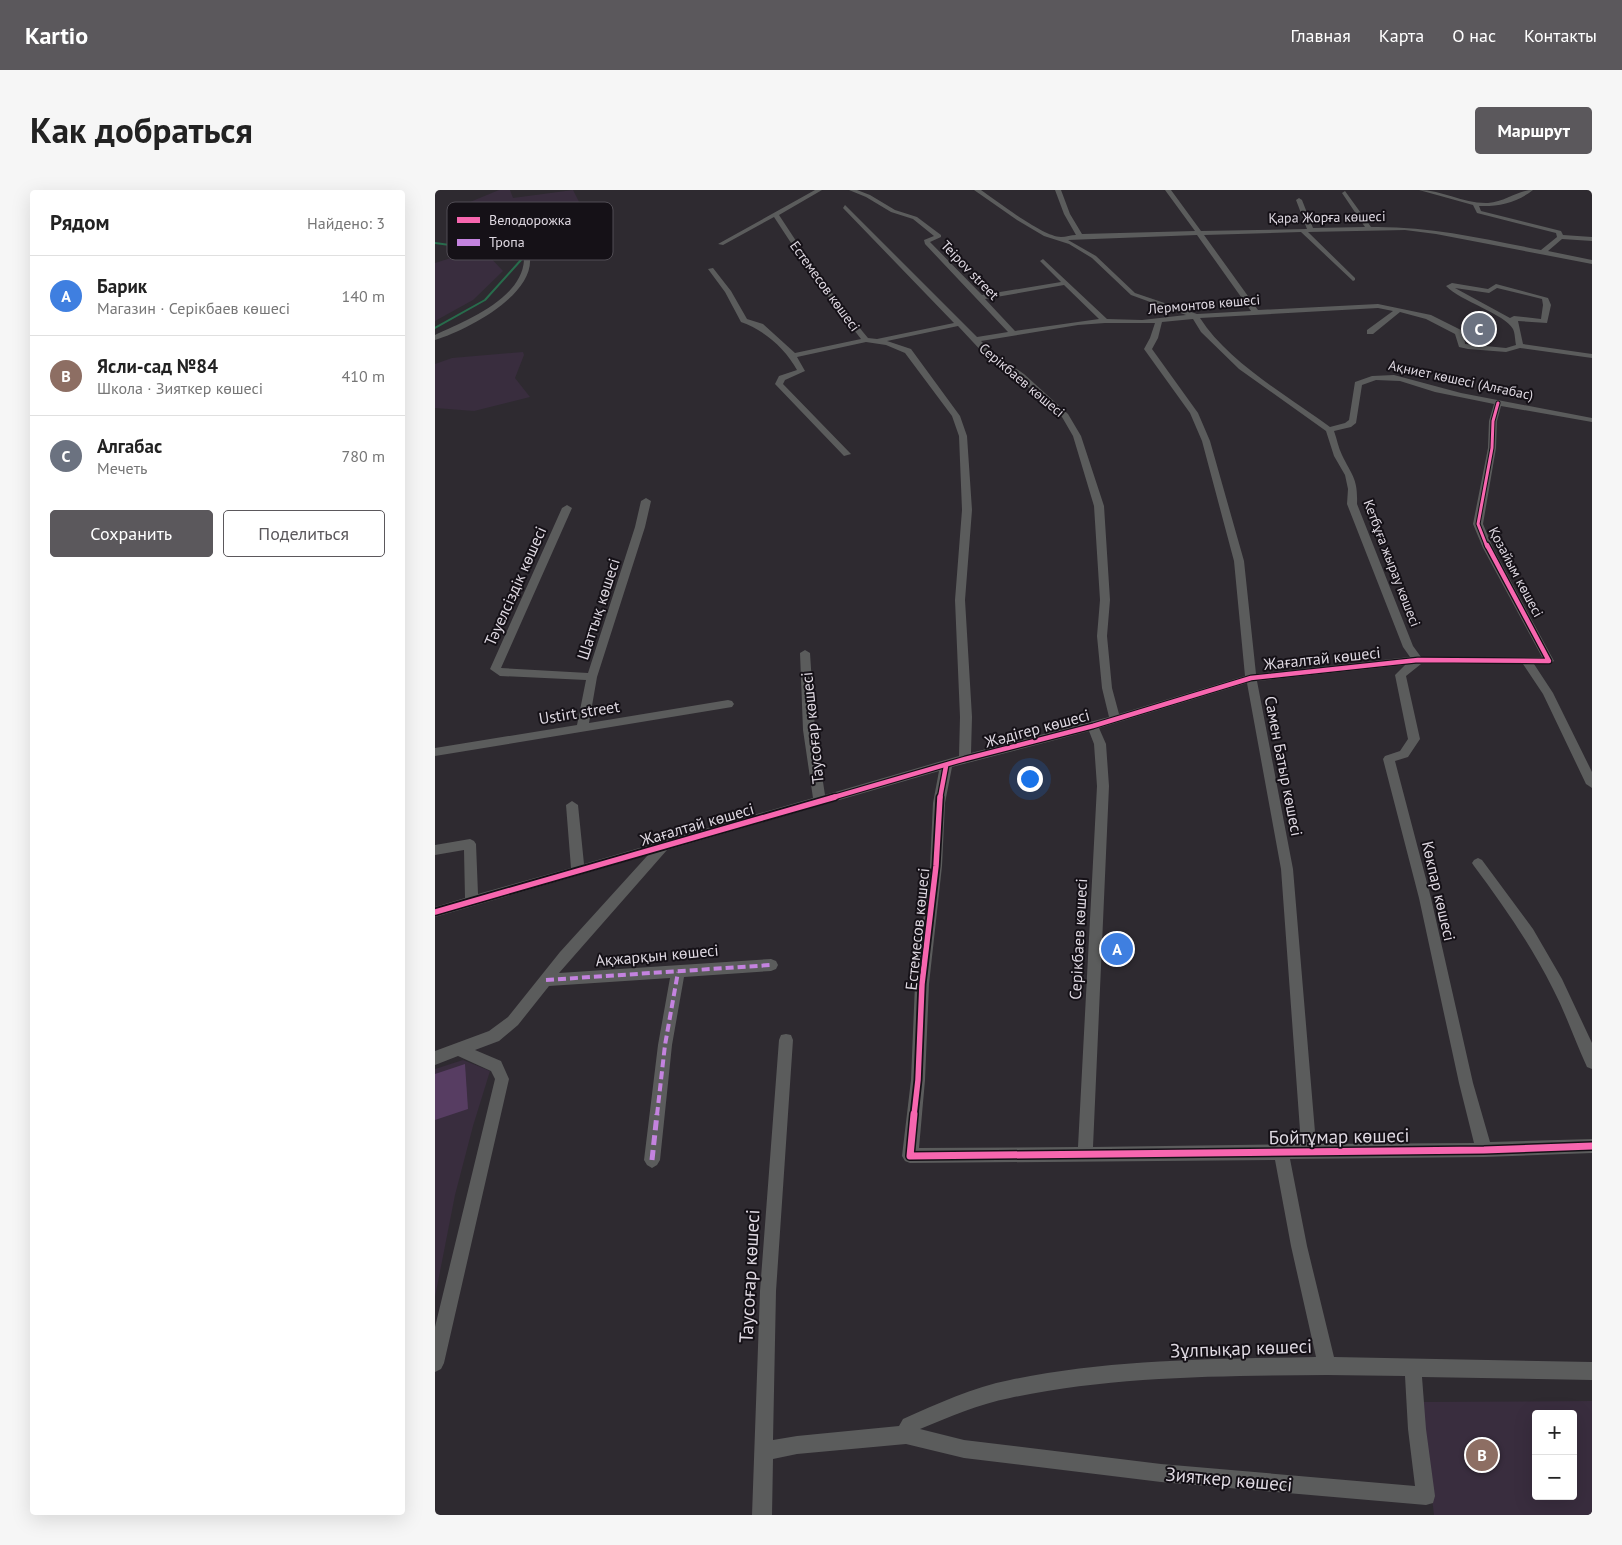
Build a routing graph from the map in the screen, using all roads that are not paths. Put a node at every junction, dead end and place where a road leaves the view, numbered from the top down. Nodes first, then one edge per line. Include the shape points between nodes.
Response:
1 (819, 190) edge
2 (852, 190) edge
3 (977, 190) edge
4 (1058, 190) edge
5 (1168, 190) edge
6 (1422, 190) edge
7 (1530, 190) edge
8 (1345, 194) dead end
9 (1500, 194) dead end
10 (1299, 200) dead end
11 (1514, 200) junction
12 (1476, 206) junction
13 (845, 207) dead end
14 (775, 214) junction
15 (1369, 228) junction
16 (1310, 229) junction
17 (1302, 230) junction
18 (1198, 232) junction
19 (1080, 236) junction
20 (1560, 237) junction
21 (1059, 239) junction
22 (1592, 239) edge
23 (721, 244) dead end
24 (1542, 253) junction
25 (526, 260) edge
26 (1043, 261) dead end
27 (1592, 262) edge
28 (711, 269) dead end
29 (1353, 279) dead end
30 (1066, 283) junction
31 (979, 298) junction
32 (1399, 310) junction
33 (1256, 312) junction
34 (1195, 316) junction
35 (1159, 320) junction
36 (1105, 321) junction
37 (958, 324) junction
38 (1516, 328) junction
39 (1370, 332) dead end
40 (1013, 333) junction
41 (435, 338) edge
42 (871, 340) junction
43 (975, 340) junction
44 (1520, 346) junction
45 (793, 356) junction
46 (1592, 356) edge
47 (1498, 403) junction
48 (1592, 420) edge
49 (1329, 430) junction
50 (847, 454) dead end
51 (646, 501) dead end
52 (567, 508) dead end
53 (805, 653) dead end
54 (1417, 660) junction
55 (1525, 660) junction
56 (593, 677) junction
57 (1251, 678) junction
58 (728, 704) dead end
59 (1115, 720) junction
60 (1093, 726) junction
61 (582, 728) junction
62 (435, 752) edge
63 (965, 759) junction
64 (946, 766) junction
65 (1592, 784) edge
66 (820, 802) junction
67 (572, 805) dead end
68 (663, 846) junction
69 (435, 850) edge
70 (1479, 863) dead end
71 (578, 871) junction
72 (472, 902) junction
73 (435, 912) edge
74 (771, 965) dead end
75 (678, 972) junction
76 (546, 980) junction
77 (786, 1040) dead end
78 (460, 1050) junction
79 (435, 1058) edge
80 (1592, 1062) edge
81 (1592, 1146) edge
82 (1484, 1150) junction
83 (1281, 1152) junction
84 (1309, 1152) junction
85 (1085, 1154) junction
86 (910, 1156) joint
87 (652, 1160) dead end
88 (435, 1363) edge
89 (1327, 1366) junction
90 (1413, 1368) junction
91 (1592, 1371) edge
92 (906, 1435) junction
93 (764, 1451) junction
94 (762, 1515) edge

1 - 14 street
2 - 31 street, Teipov street via 893,211 915,218 939,236 926,241
3 - 21 street via 1019,219
4 - 19 street
5 - 18 street
6 - 12 street
7 - 11 street
8 - 15 street
9 - 11 street
10 - 16 street
11 - 12 street
12 - 20 street via 1479,212 1550,229 1559,232
13 - 37 street, Серікбаев көшесі
14 - 23 street
14 - 42 street, Естемесов көшесі via 818,280 860,334
15 - 16 street, Қара Жорға көшесі
15 - 24 street, Қара Жорға көшесі via 1421,230
16 - 17 street, Қара Жорға көшесі
17 - 18 street, Қара Жорға көшесі
17 - 29 street
18 - 19 street, Қара Жорға көшесі
18 - 33 street
19 - 21 street, Қара Жорға көшесі
20 - 22 street
20 - 24 street
21 - 34 street via 1094,257 1133,294
24 - 27 street, Қара Жорға көшесі
25 - 41 street via 521,284 490,309
26 - 30 street
28 - 45 street via 744,320 760,326
30 - 31 street
30 - 36 street
31 - 40 street, Teipov street
32 - 33 street, Лермонтов көшесі via 1378,306
32 - 39 street
32 - 44 street, Лермонтов көшесі via 1428,317 1458,332 1462,345 1468,347 1507,350
33 - 34 street, Лермонтов көшесі
34 - 35 street, Лермонтов көшесі
34 - 49 street via 1204,330 1242,367
35 - 36 street, Лермонтов көшесі
35 - 57 street, Самен Батыр көшесі via 1147,349 1194,413 1206,441 1239,562
36 - 40 street, Лермонтов көшесі
37 - 42 street
37 - 43 street, Серікбаев көшесі
38 - 38 street via 1514,318 1544,321 1545,298 1496,286 1489,291 1449,286 1508,320
38 - 44 street
40 - 43 street, Лермонтов көшесі
42 - 45 street
42 - 63 street, Естемесов көшесі via 908,351 956,416 963,436 967,510 960,600
43 - 59 street, Серікбаев көшесі via 1065,416 1077,436 1099,506 1105,600 1102,636 1107,688
44 - 46 street
45 - 50 street via 801,371 782,378 779,384
47 - 48 street, Ақниет көшесі (Алғабас)
47 - 49 street, Ақниет көшесі (Алғабас) via 1425,388 1401,379 1373,378 1358,384 1353,421 1348,426
47 - 55 street, Қозайым көшесі via 1478,524 1549,661
49 - 54 street, Кетбұға жырау көшесі via 1337,454 1350,476 1352,504
51 - 56 street, Шаттық көшесі via 641,527
52 - 56 street, Тәуелсіздік көшесі via 495,669 500,672
53 - 66 street, Тауcоғар көшесі via 809,730
54 - 55 street
54 - 57 street, Жағалтай көшесі
54 - 82 street, Көкпар көшесі via 1400,675 1414,739 1404,754 1389,759
55 - 65 street via 1548,693
56 - 61 street, Шаттық көшесі
57 - 59 street, Жағалтай көшесі
57 - 84 street, Самен Батыр көшесі via 1287,869
58 - 61 street, Ustirt street
59 - 60 street, Жәдігер көшесі
60 - 63 street, Жәдігер көшесі
60 - 85 street, Серікбаев көшесі via 1100,744 1103,786
61 - 62 street, Ustirt street
63 - 64 street, Жағалтай көшесі
64 - 66 street, Жағалтай көшесі
64 - 86 street, Естемесов көшесі via 939,803 936,866 922,984 918,1080
66 - 68 street, Жағалтай көшесі
67 - 71 street
68 - 71 street, Жағалтай көшесі
68 - 76 street
69 - 72 street via 470,844
70 - 80 street via 1524,925 1560,987
71 - 72 street, Жағалтай көшесі
72 - 73 street, Жағалтай көшесі
74 - 75 street, Ақжарқын көшесі
75 - 76 street, Ақжарқын көшесі
75 - 87 street via 665,1045
76 - 78 street via 495,1036
77 - 93 street, Тауcоғар көшесі via 768,1291
78 - 79 street
78 - 88 street via 496,1066 501,1079
81 - 82 street, Бойтұмар көшесі
82 - 84 street, Бойтұмар көшесі
83 - 84 street, Бойтұмар көшесі
83 - 85 street, Бойтұмар көшесі
83 - 89 street
85 - 86 street, Бойтұмар көшесі
89 - 90 street, Зұлпықар көшесі
89 - 92 street, Зұлпықар көшесі via 1178,1370 1073,1378 1008,1388 909,1425
90 - 91 street, Зұлпықар көшесі
90 - 92 street, Зияткер көшесі via 1426,1496 1161,1473 964,1449
92 - 93 street
93 - 94 street, Тауcоғар көшесі

